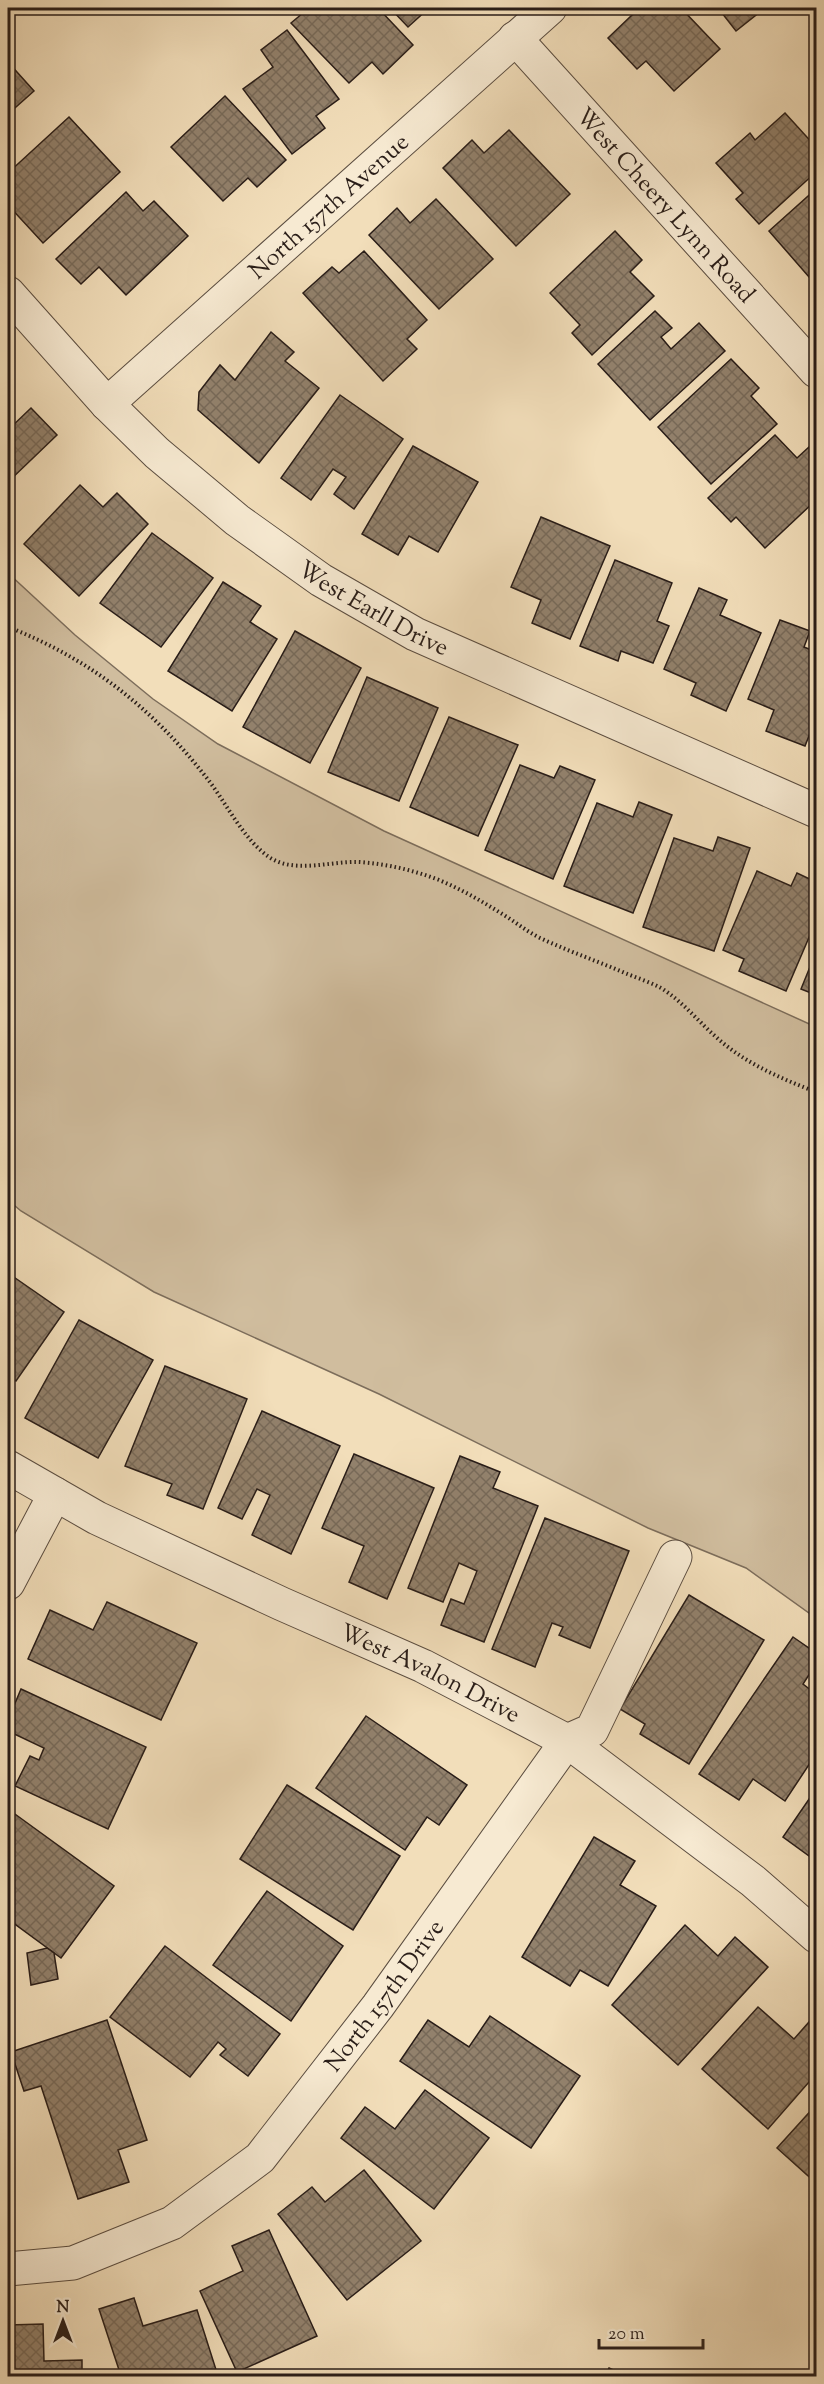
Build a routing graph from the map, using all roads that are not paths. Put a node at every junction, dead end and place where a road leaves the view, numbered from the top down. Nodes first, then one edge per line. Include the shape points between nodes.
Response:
1 (550, 8) edge
2 (515, 38) junction
3 (8, 293) edge
4 (816, 371) edge
5 (107, 404) junction
6 (816, 811) edge
7 (8, 1467) edge
8 (55, 1494) junction
9 (675, 1557) dead end
10 (8, 1583) edge
11 (567, 1741) junction
12 (816, 1936) edge
13 (8, 2269) edge

1 - 2 street, North 157th Avenue
2 - 4 street, West Cheery Lynn Road
2 - 5 street, North 157th Avenue
3 - 5 street, West Earll Drive
5 - 6 street, West Earll Drive via 157,453 237,520 321,580 396,624
7 - 8 street, West Avalon Drive
8 - 10 street
8 - 11 street, West Avalon Drive via 107,1523 423,1666
9 - 11 street via 592,1730
11 - 12 street, West Avalon Drive via 753,1881
11 - 13 street, North 157th Drive via 378,2006 260,2158 172,2223 73,2263

